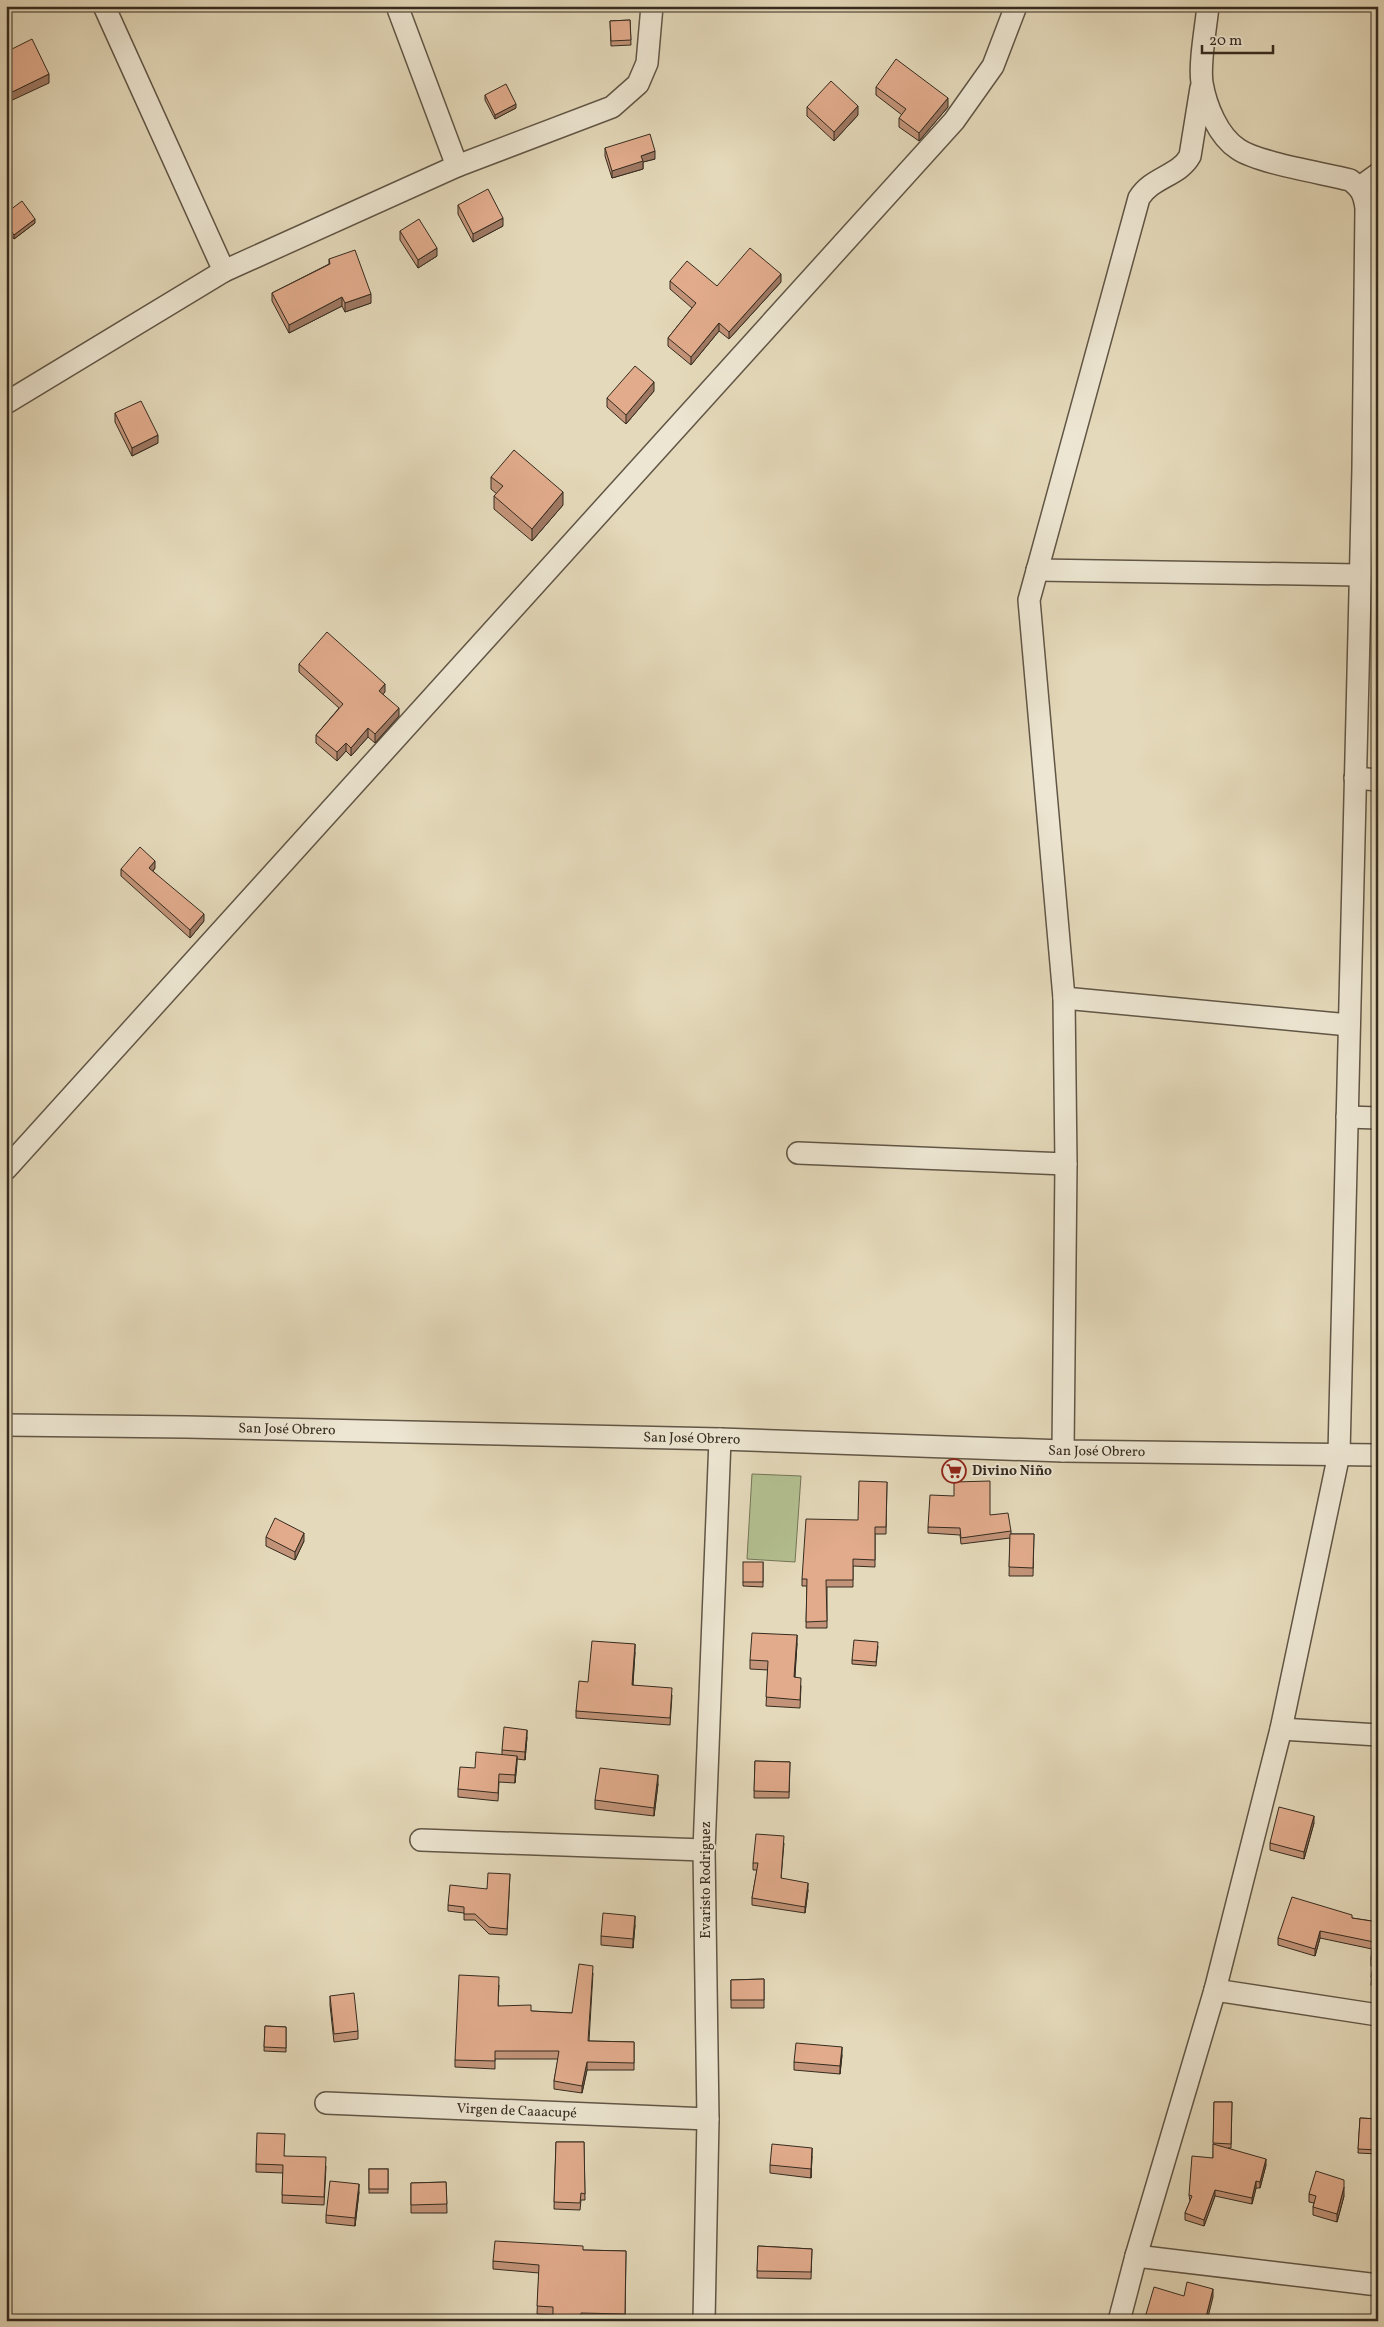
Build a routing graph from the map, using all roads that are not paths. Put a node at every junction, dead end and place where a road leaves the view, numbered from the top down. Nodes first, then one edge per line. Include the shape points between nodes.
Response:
1 (104, 6) edge
2 (397, 6) edge
3 (652, 6) edge
4 (1016, 6) edge
5 (1208, 6) edge
6 (1202, 82) junction
7 (457, 166) junction
8 (1378, 174) edge
9 (1360, 187) junction
10 (224, 271) junction
11 (6, 403) edge
12 (1370, 469) edge
13 (1037, 570) junction
14 (1360, 575) junction
15 (1356, 778) junction
16 (1378, 780) edge
17 (1064, 998) junction
18 (1349, 1025) junction
19 (1347, 1117) junction
20 (1378, 1118) edge
21 (798, 1153) dead end
22 (1066, 1164) junction
23 (6, 1169) edge
24 (6, 1425) edge
25 (720, 1439) junction
26 (1064, 1452) junction
27 (1339, 1454) junction
28 (1378, 1455) edge
29 (1281, 1729) junction
30 (1378, 1734) edge
31 (421, 1840) dead end
32 (704, 1850) junction
33 (1216, 1990) junction
34 (1378, 2015) edge
35 (326, 2102) dead end
36 (708, 2118) junction
37 (1136, 2256) junction
38 (1378, 2286) edge
39 (704, 2321) edge
40 (1119, 2321) edge

1 - 10 street
2 - 7 street
3 - 7 street via 647,63 638,84 624,98 612,106
4 - 23 street via 993,66 954,121
5 - 6 street
6 - 9 street via 1220,130 1239,150 1350,180
6 - 13 street via 1190,156 1185,164 1145,188 1139,198
7 - 10 street
8 - 9 street
9 - 12 street via 1365,195 1366,208
10 - 11 street
12 - 14 street
13 - 14 street
13 - 17 street via 1029,600
14 - 15 street
15 - 16 street
15 - 18 street
17 - 18 street
17 - 22 street
18 - 19 street
19 - 20 street
19 - 27 street
21 - 22 street
22 - 26 street
24 - 25 street, San José Obrero
25 - 26 street, San José Obrero
25 - 32 street, Evaristo Rodriguez
26 - 27 street, San José Obrero
27 - 28 street, San José Obrero
27 - 29 street
29 - 30 street
29 - 33 street
31 - 32 street
32 - 36 street, Evaristo Rodriguez
33 - 34 street
33 - 37 street
35 - 36 street, Virgen de Caaacupé
36 - 39 street, Evaristo Rodriguez
37 - 38 street
37 - 40 street

